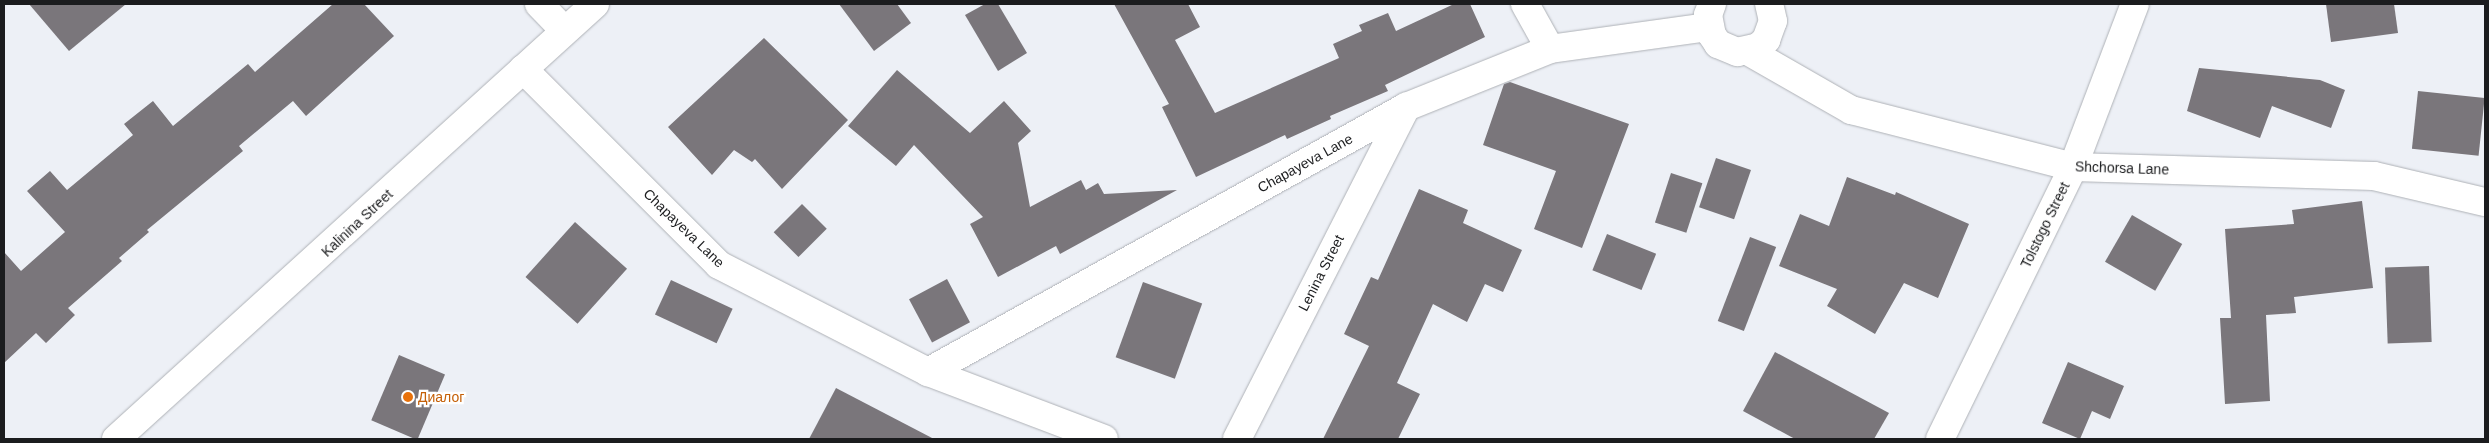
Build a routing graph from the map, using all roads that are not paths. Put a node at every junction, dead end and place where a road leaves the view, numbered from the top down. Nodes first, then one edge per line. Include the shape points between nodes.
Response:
1 (539, 4) edge
2 (595, 4) edge
3 (1525, 4) edge
4 (1769, 4) edge
5 (2135, 4) edge
6 (1710, 15) edge
7 (565, 31) junction
8 (1550, 49) junction
9 (1748, 51) junction
10 (524, 69) junction
11 (1406, 107) junction
12 (2073, 168) junction
13 (2485, 202) edge
14 (928, 372) junction
15 (116, 439) edge
16 (1104, 439) edge
17 (1237, 439) edge
18 (1940, 439) edge

1 - 7 street
2 - 7 street, Kalinina Street
3 - 8 street
4 - 9 street via 1772,10 1771,31 1766,40
5 - 12 street, Tolstogo Street
6 - 8 street, Chapayeva Lane
6 - 9 street, Shchorsa Lane via 1723,46 1738,52
7 - 10 street, Kalinina Street
8 - 11 street, Chapayeva Lane
9 - 12 street, Shchorsa Lane via 1851,110
10 - 14 street, Chapayeva Lane via 719,265
10 - 15 street, Kalinina Street
11 - 14 street, Chapayeva Lane
11 - 17 street, Lenina Street
12 - 13 street, Shchorsa Lane via 2374,176
12 - 18 street, Tolstogo Street
14 - 16 street, Chapayeva Lane

